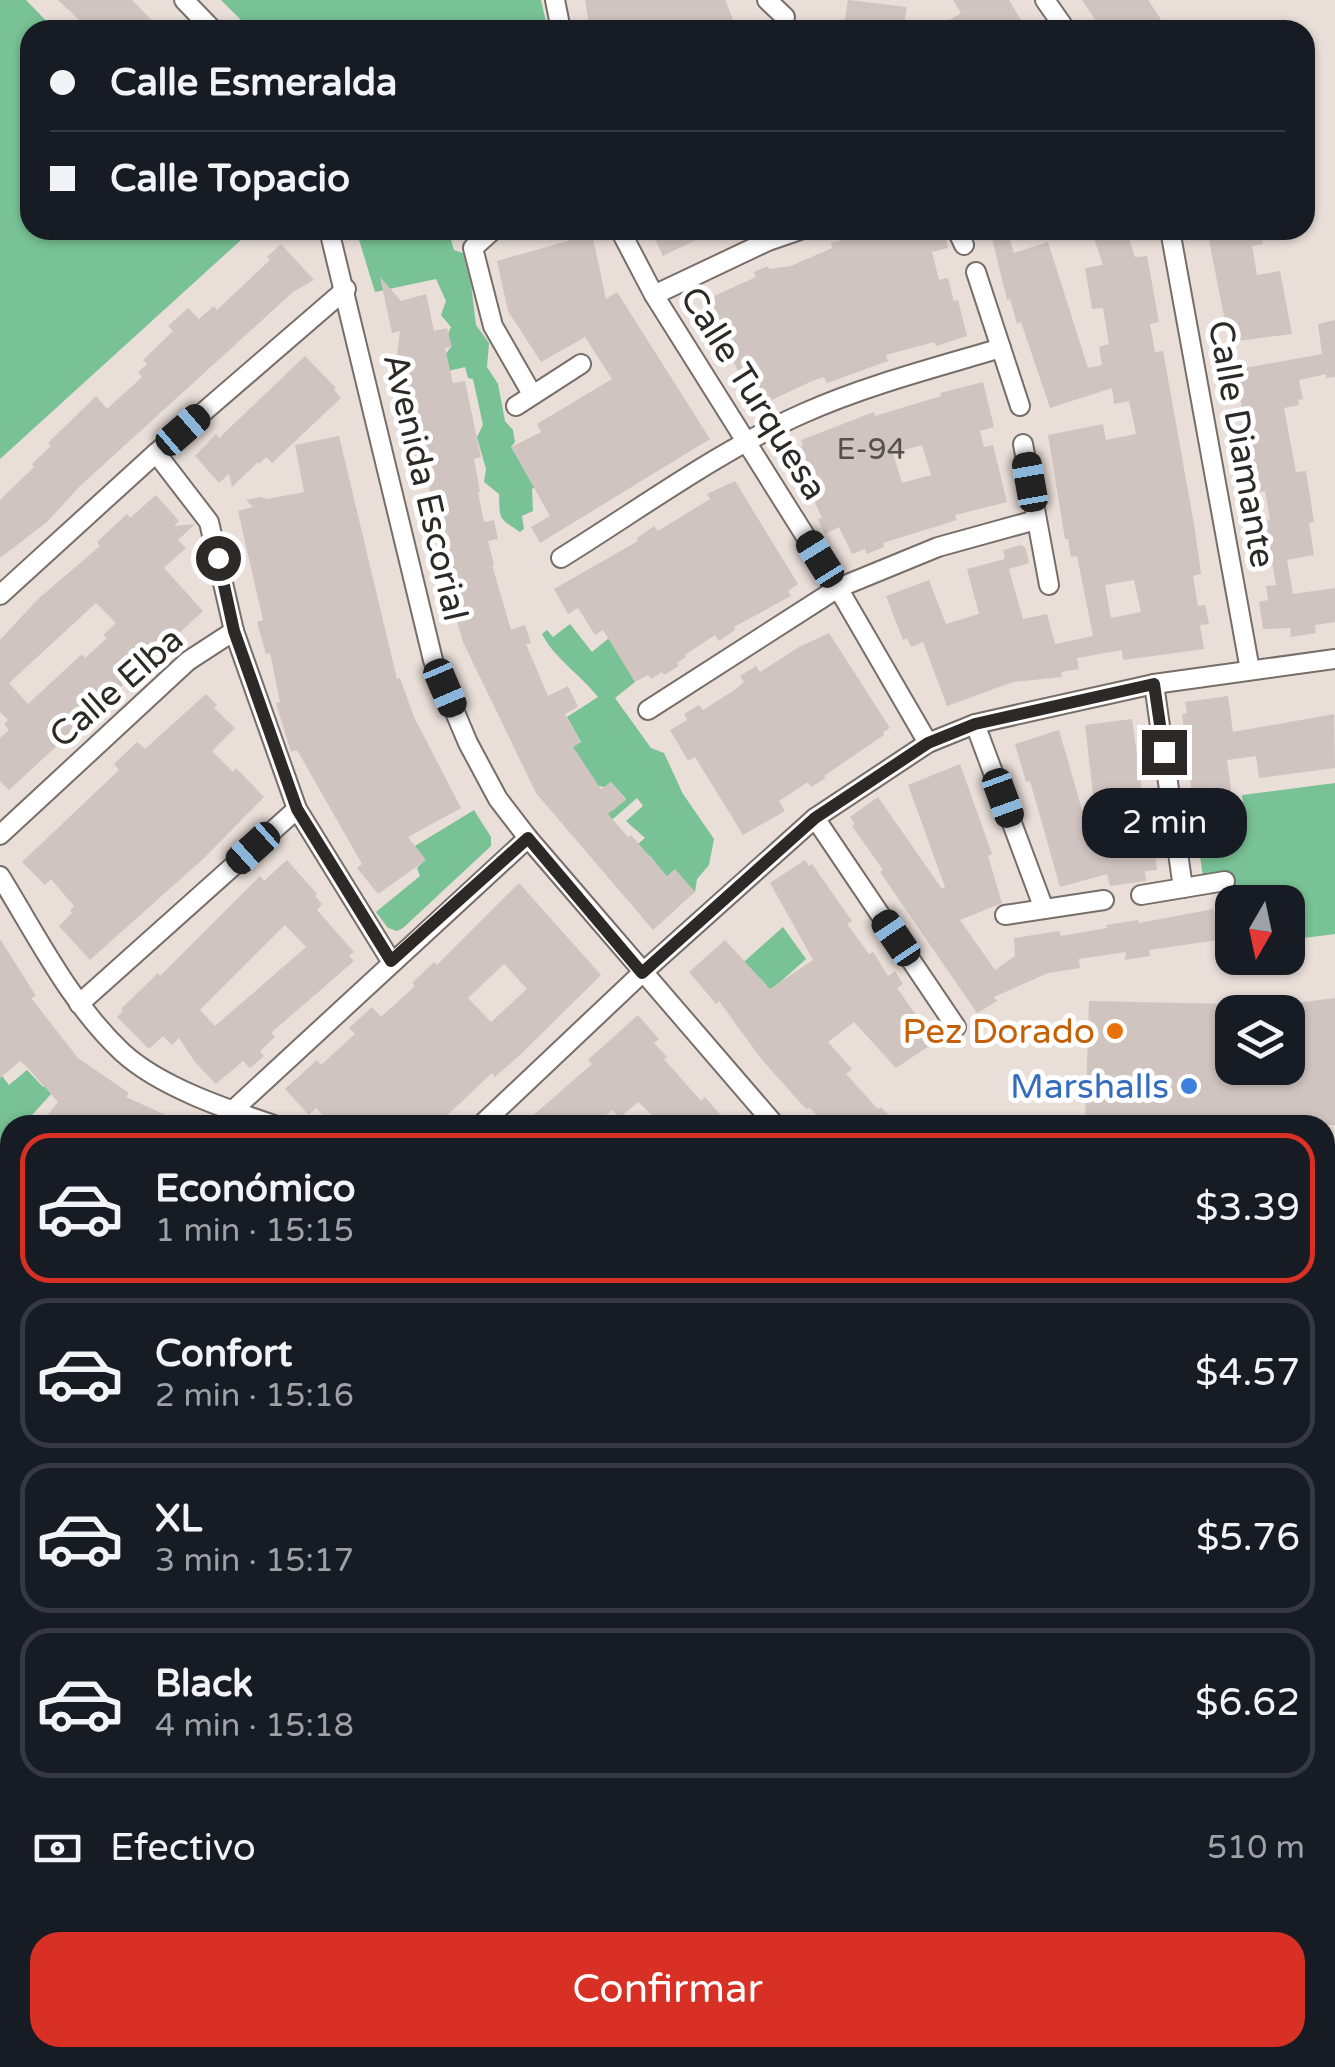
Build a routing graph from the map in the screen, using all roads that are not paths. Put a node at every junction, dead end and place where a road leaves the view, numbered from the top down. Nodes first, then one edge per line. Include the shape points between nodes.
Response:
1 (184, 0) edge
2 (767, 0) edge
3 (785, 17) dead end
4 (203, 20) edge
5 (332, 240) edge
6 (482, 240) edge
7 (625, 240) edge
8 (771, 240) edge
9 (1172, 240) edge
10 (976, 272) dead end
11 (346, 289) junction
12 (654, 295) junction
13 (1000, 348) junction
14 (581, 364) dead end
15 (532, 394) junction
16 (516, 406) dead end
17 (1020, 406) dead end
18 (746, 442) junction
19 (1023, 444) dead end
20 (156, 453) junction
21 (1036, 520) junction
22 (561, 558) dead end
23 (1049, 585) dead end
24 (838, 588) junction
25 (0, 595) edge
26 (234, 631) junction
27 (1335, 658) edge
28 (1250, 670) junction
29 (1154, 684) junction
30 (648, 710) dead end
31 (975, 724) junction
32 (928, 743) junction
33 (297, 809) junction
34 (815, 818) junction
35 (0, 835) edge
36 (528, 838) junction
37 (0, 876) edge
38 (1225, 881) dead end
39 (1182, 888) junction
40 (1141, 894) dead end
41 (1104, 900) dead end
42 (1044, 909) junction
43 (1005, 916) dead end
44 (391, 961) junction
45 (642, 973) junction
46 (79, 1004) junction
47 (956, 1027) dead end
48 (232, 1111) junction
49 (244, 1115) edge
50 (492, 1115) edge
51 (766, 1115) edge

1 - 4 street
2 - 3 street
5 - 11 street, Avenida Escorial
6 - 15 street via 473,248 493,326
7 - 12 street, Calle Turquesa
8 - 12 street
9 - 28 street, Calle Diamante
10 - 13 street
11 - 20 street
11 - 36 street, Avenida Escorial via 433,660 468,743
12 - 18 street, Calle Turquesa
13 - 17 street
13 - 18 street via 859,391
14 - 15 street
15 - 16 street
18 - 22 street
18 - 24 street, Calle Turquesa
19 - 21 street
20 - 25 street
20 - 26 street via 209,522
21 - 23 street
21 - 24 street via 938,547
24 - 30 street
24 - 32 street, Calle Turquesa
26 - 33 street
26 - 35 street, Calle Elba via 188,661
27 - 28 street
28 - 29 street
29 - 31 street
29 - 39 street
31 - 32 street
31 - 42 street
32 - 34 street
33 - 44 street
33 - 46 street
34 - 45 street
34 - 47 street
36 - 44 street
36 - 45 street, Avenida Escorial
37 - 46 street
38 - 39 street
39 - 40 street
41 - 42 street
42 - 43 street
44 - 48 street
45 - 50 street
45 - 51 street, Avenida Escorial
46 - 48 street via 125,1054
48 - 49 street

